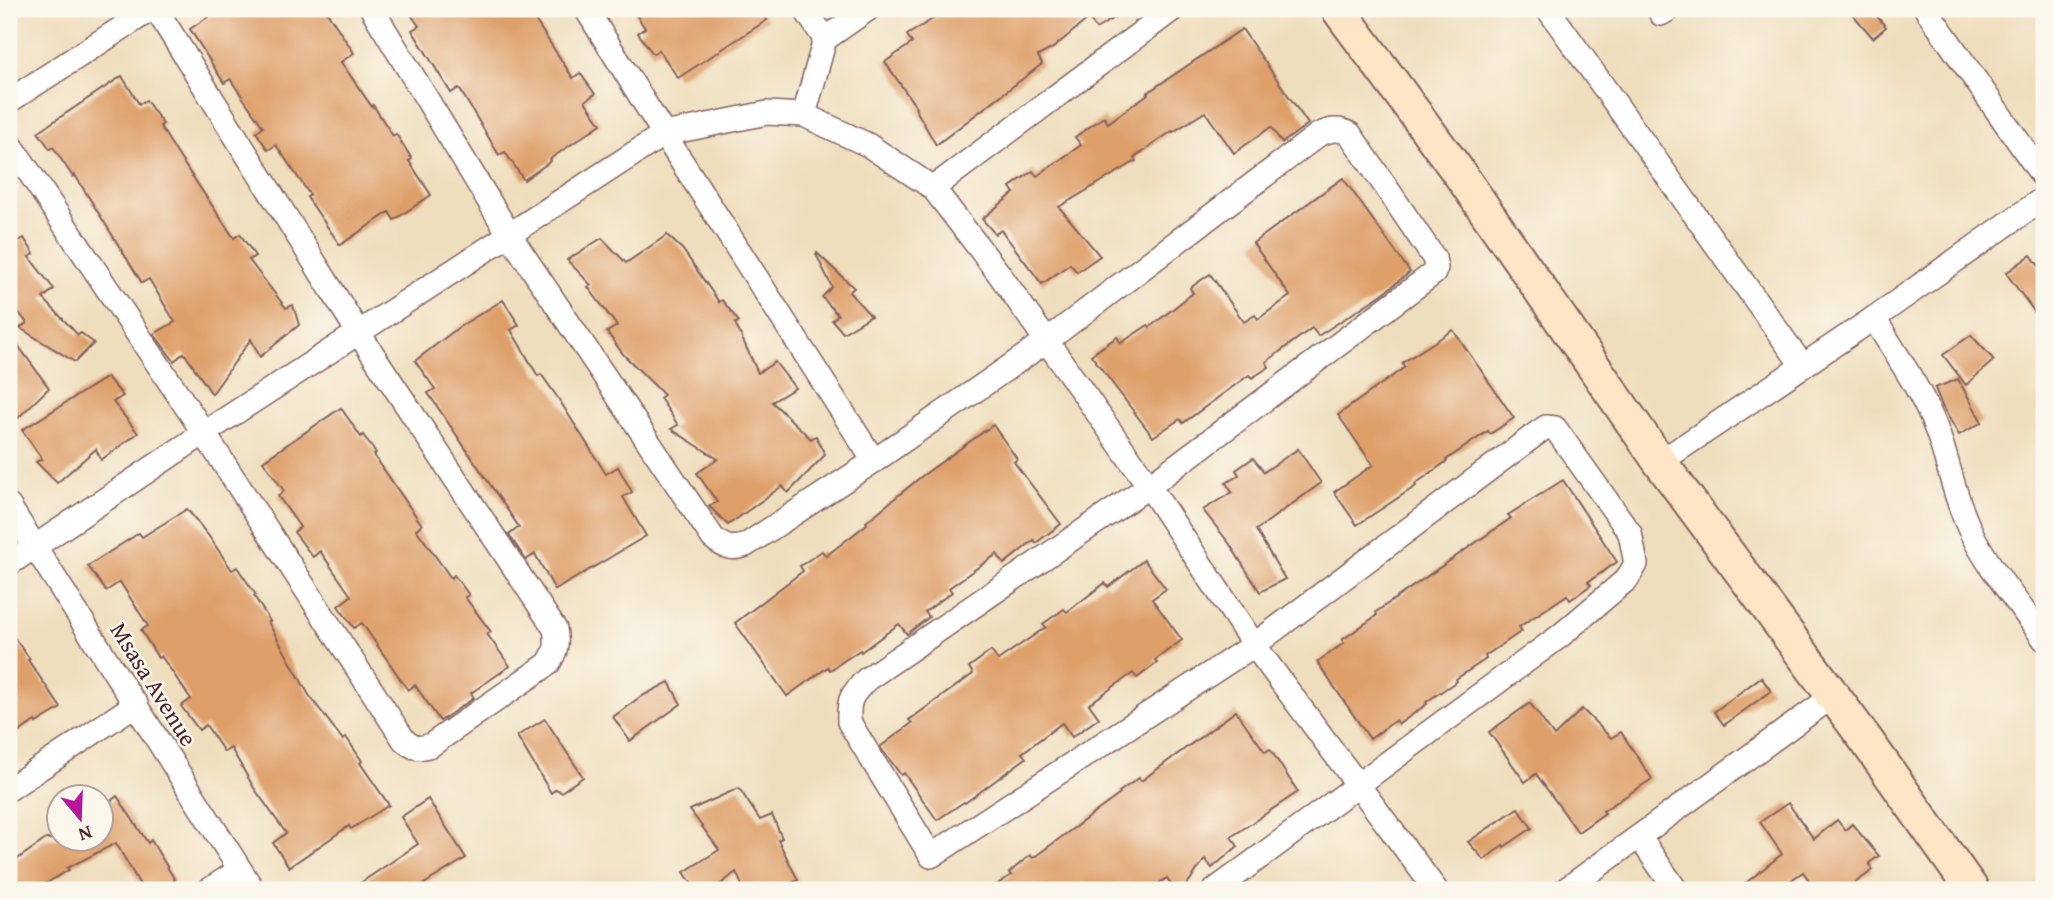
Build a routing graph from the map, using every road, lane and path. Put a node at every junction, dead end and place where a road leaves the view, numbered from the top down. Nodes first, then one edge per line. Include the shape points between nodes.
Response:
1 (153, 9) edge
2 (373, 9) edge
3 (586, 9) edge
4 (805, 9) edge
5 (868, 9) edge
6 (1173, 9) edge
7 (1338, 9) edge
8 (1548, 9) edge
9 (1926, 9) edge
10 (825, 39) junction
11 (9, 101) edge
12 (804, 115) junction
13 (664, 134) junction
14 (9, 142) edge
15 (2044, 178) edge
16 (933, 188) junction
17 (2044, 198) edge
18 (509, 234) junction
19 (1874, 318) junction
20 (358, 332) junction
21 (1045, 342) junction
22 (1802, 365) junction
23 (204, 433) junction
24 (874, 461) junction
25 (1660, 462) junction
26 (1149, 486) junction
27 (9, 506) edge
28 (35, 547) junction
29 (9, 564) edge
30 (2044, 639) edge
31 (1254, 645) junction
32 (1833, 696) junction
33 (136, 704) junction
34 (1357, 786) junction
35 (9, 789) edge
36 (1640, 838) junction
37 (240, 870) junction
38 (1961, 886) edge
39 (209, 890) edge
40 (253, 890) edge
41 (1215, 890) edge
42 (1436, 890) edge
43 (1565, 890) edge
44 (1676, 890) edge

1 - 11 street
1 - 20 street
2 - 18 street
3 - 13 street
4 - 10 street
5 - 10 street
6 - 16 street
7 - 25 street via 1462,177
8 - 22 street
9 - 15 street
10 - 12 street
12 - 13 street via 767,113
12 - 16 street via 867,145
13 - 18 street
13 - 24 street
14 - 23 street
16 - 21 street
17 - 19 street
18 - 20 street
18 - 24 street via 722,546 746,545
19 - 22 street
19 - 30 street via 1923,400 1971,531
20 - 23 street
20 - 23 street via 555,629 555,653 548,664 431,745 412,747 404,740
21 - 24 street
21 - 26 street
21 - 26 street via 1318,135 1329,130 1350,134 1434,258 1434,273
22 - 25 street
23 - 28 street
25 - 32 street
26 - 31 street
26 - 31 street via 855,690 848,704 849,722 931,856
27 - 28 street, Msasa Avenue
28 - 29 street
28 - 33 street, Msasa Avenue
31 - 34 street
31 - 34 street via 1540,431 1551,427 1560,433 1630,533 1636,564 1627,579 1560,636
32 - 36 street
32 - 38 street
33 - 35 street
33 - 37 street, Msasa Avenue
34 - 41 street
34 - 42 street
36 - 43 street
36 - 44 street
37 - 39 street
37 - 40 street, Msasa Avenue

